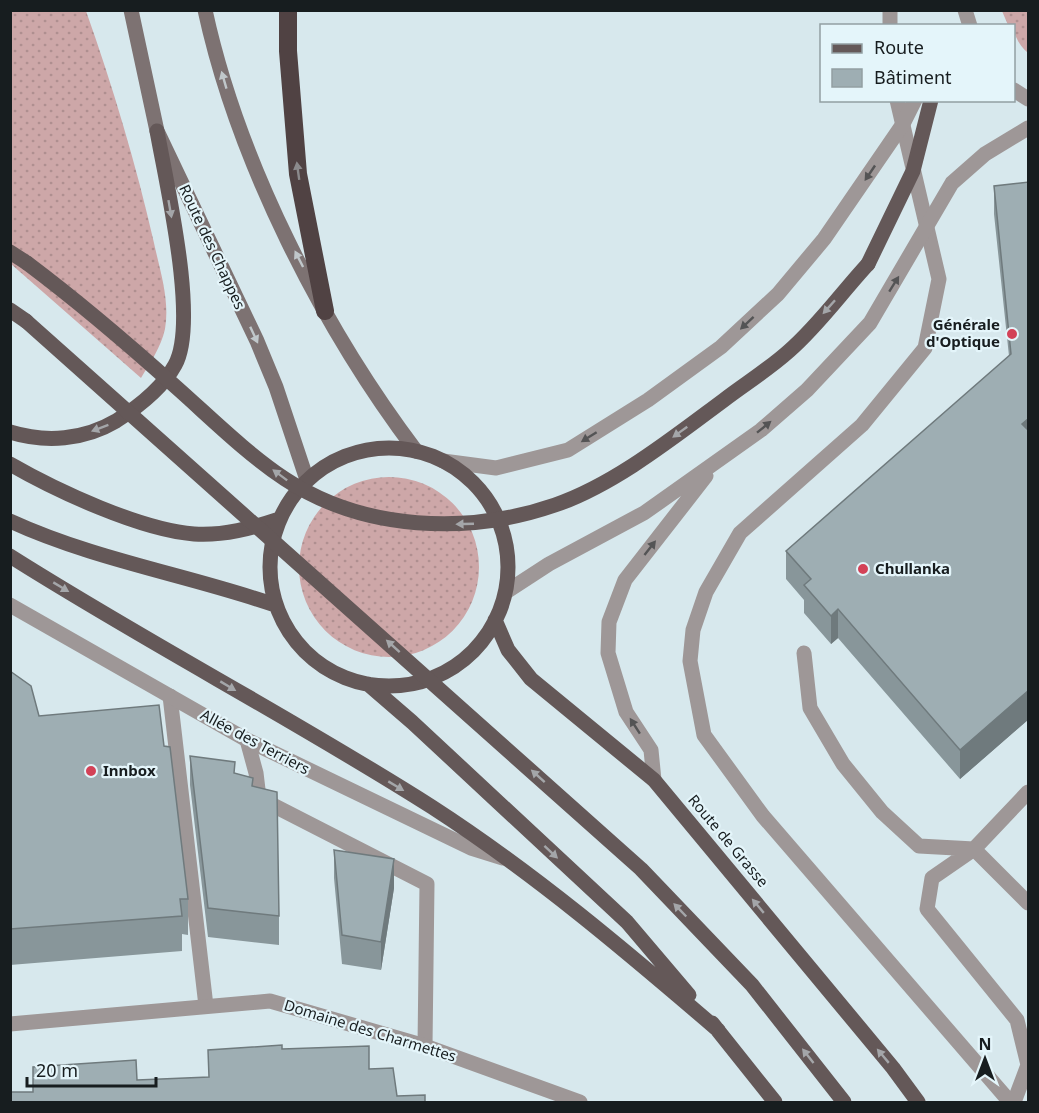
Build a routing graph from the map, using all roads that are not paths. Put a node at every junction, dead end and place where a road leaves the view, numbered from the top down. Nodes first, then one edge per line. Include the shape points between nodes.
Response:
1 (131, 10) edge
2 (205, 10) edge
3 (288, 10) edge
4 (1015, 91) edge
5 (1029, 99) edge
6 (898, 102) edge
7 (914, 102) edge
8 (930, 102) edge
9 (903, 124) junction
10 (1029, 128) edge
11 (157, 131) junction
12 (913, 171) junction
13 (928, 227) junction
14 (10, 252) edge
15 (10, 310) edge
16 (326, 311) junction
17 (10, 432) edge
18 (416, 452) junction
19 (443, 461) junction
20 (717, 462) junction
21 (10, 464) edge
22 (307, 480) junction
23 (279, 519) junction
24 (10, 521) edge
25 (10, 556) edge
26 (506, 592) junction
27 (10, 605) edge
28 (275, 605) junction
29 (495, 620) junction
30 (804, 653) dead end
31 (368, 684) junction
32 (170, 696) junction
33 (247, 740) junction
34 (654, 780) junction
35 (1029, 792) edge
36 (974, 849) junction
37 (509, 860) junction
38 (1029, 903) edge
39 (206, 1006) junction
40 (10, 1024) edge
41 (718, 1030) junction
42 (425, 1046) junction
43 (1029, 1065) edge
44 (580, 1102) edge
45 (776, 1102) edge
46 (844, 1102) edge
47 (918, 1102) edge
48 (1012, 1102) edge

1 - 11 main road, Route des Chappes
16 -> 2 main road via 265,193 230,103
16 -> 3 highway via 298,174
4 - 5 street
6 - 9 street
7 - 9 street
8 - 12 main road
9 - 12 street
9 -> 19 street via 816,248 778,294 721,347 648,400 568,450 496,468
10 - 13 street via 985,154 952,183
11 -> 17 main road via 181,270 183,324 176,364 142,405 105,428 69,438 30,438
11 -> 22 main road, Route des Chappes via 257,341
12 - 13 street
12 -> 14 main road, bridge via 868,264 790,350 609,479 557,505 476,523 432,525 375,515 338,505 286,480 96,315
20 -> 13 street via 807,390 870,323
13 - 48 street via 939,279 925,348 862,425 740,533 706,592 693,630 690,661 704,735 763,816
46 -> 15 main road, bridge via 752,985 642,869
16 - 18 main road via 375,396
18 - 19 main road
18 - 22 main road via 387,448 358,452 330,463
19 - 26 main road via 483,494 497,516 508,566
20 - 26 street via 644,513
34 -> 20 street via 651,750 626,712 608,653 609,622 625,580
21 - 23 main road via 123,518 194,534 240,532
22 - 23 main road
23 - 28 main road via 269,570
24 - 28 main road via 122,561
25 -> 37 main road via 432,807
26 - 29 main road
27 - 32 street, Allée des Terriers
28 - 31 main road via 286,628 321,666
29 - 31 main road via 476,648 442,674 411,683
29 - 34 main road, Route de Grasse via 508,650 531,679
30 - 36 street via 810,708 843,764 882,812 919,846
31 -> 41 main road via 627,922
32 - 33 street, Allée des Terriers
32 - 39 street
33 - 37 street, Allée des Terriers via 471,848
33 - 42 street via 259,798 427,884
47 -> 34 main road, Route de Grasse
35 - 36 street
36 - 38 street
36 - 43 street via 932,878 927,909 1017,1020
37 - 41 main road via 613,940
39 - 40 street, Domaine des Charmettes
39 - 42 street, Domaine des Charmettes via 270,1001
41 - 45 main road
42 - 44 street, Domaine des Charmettes
43 - 48 street

